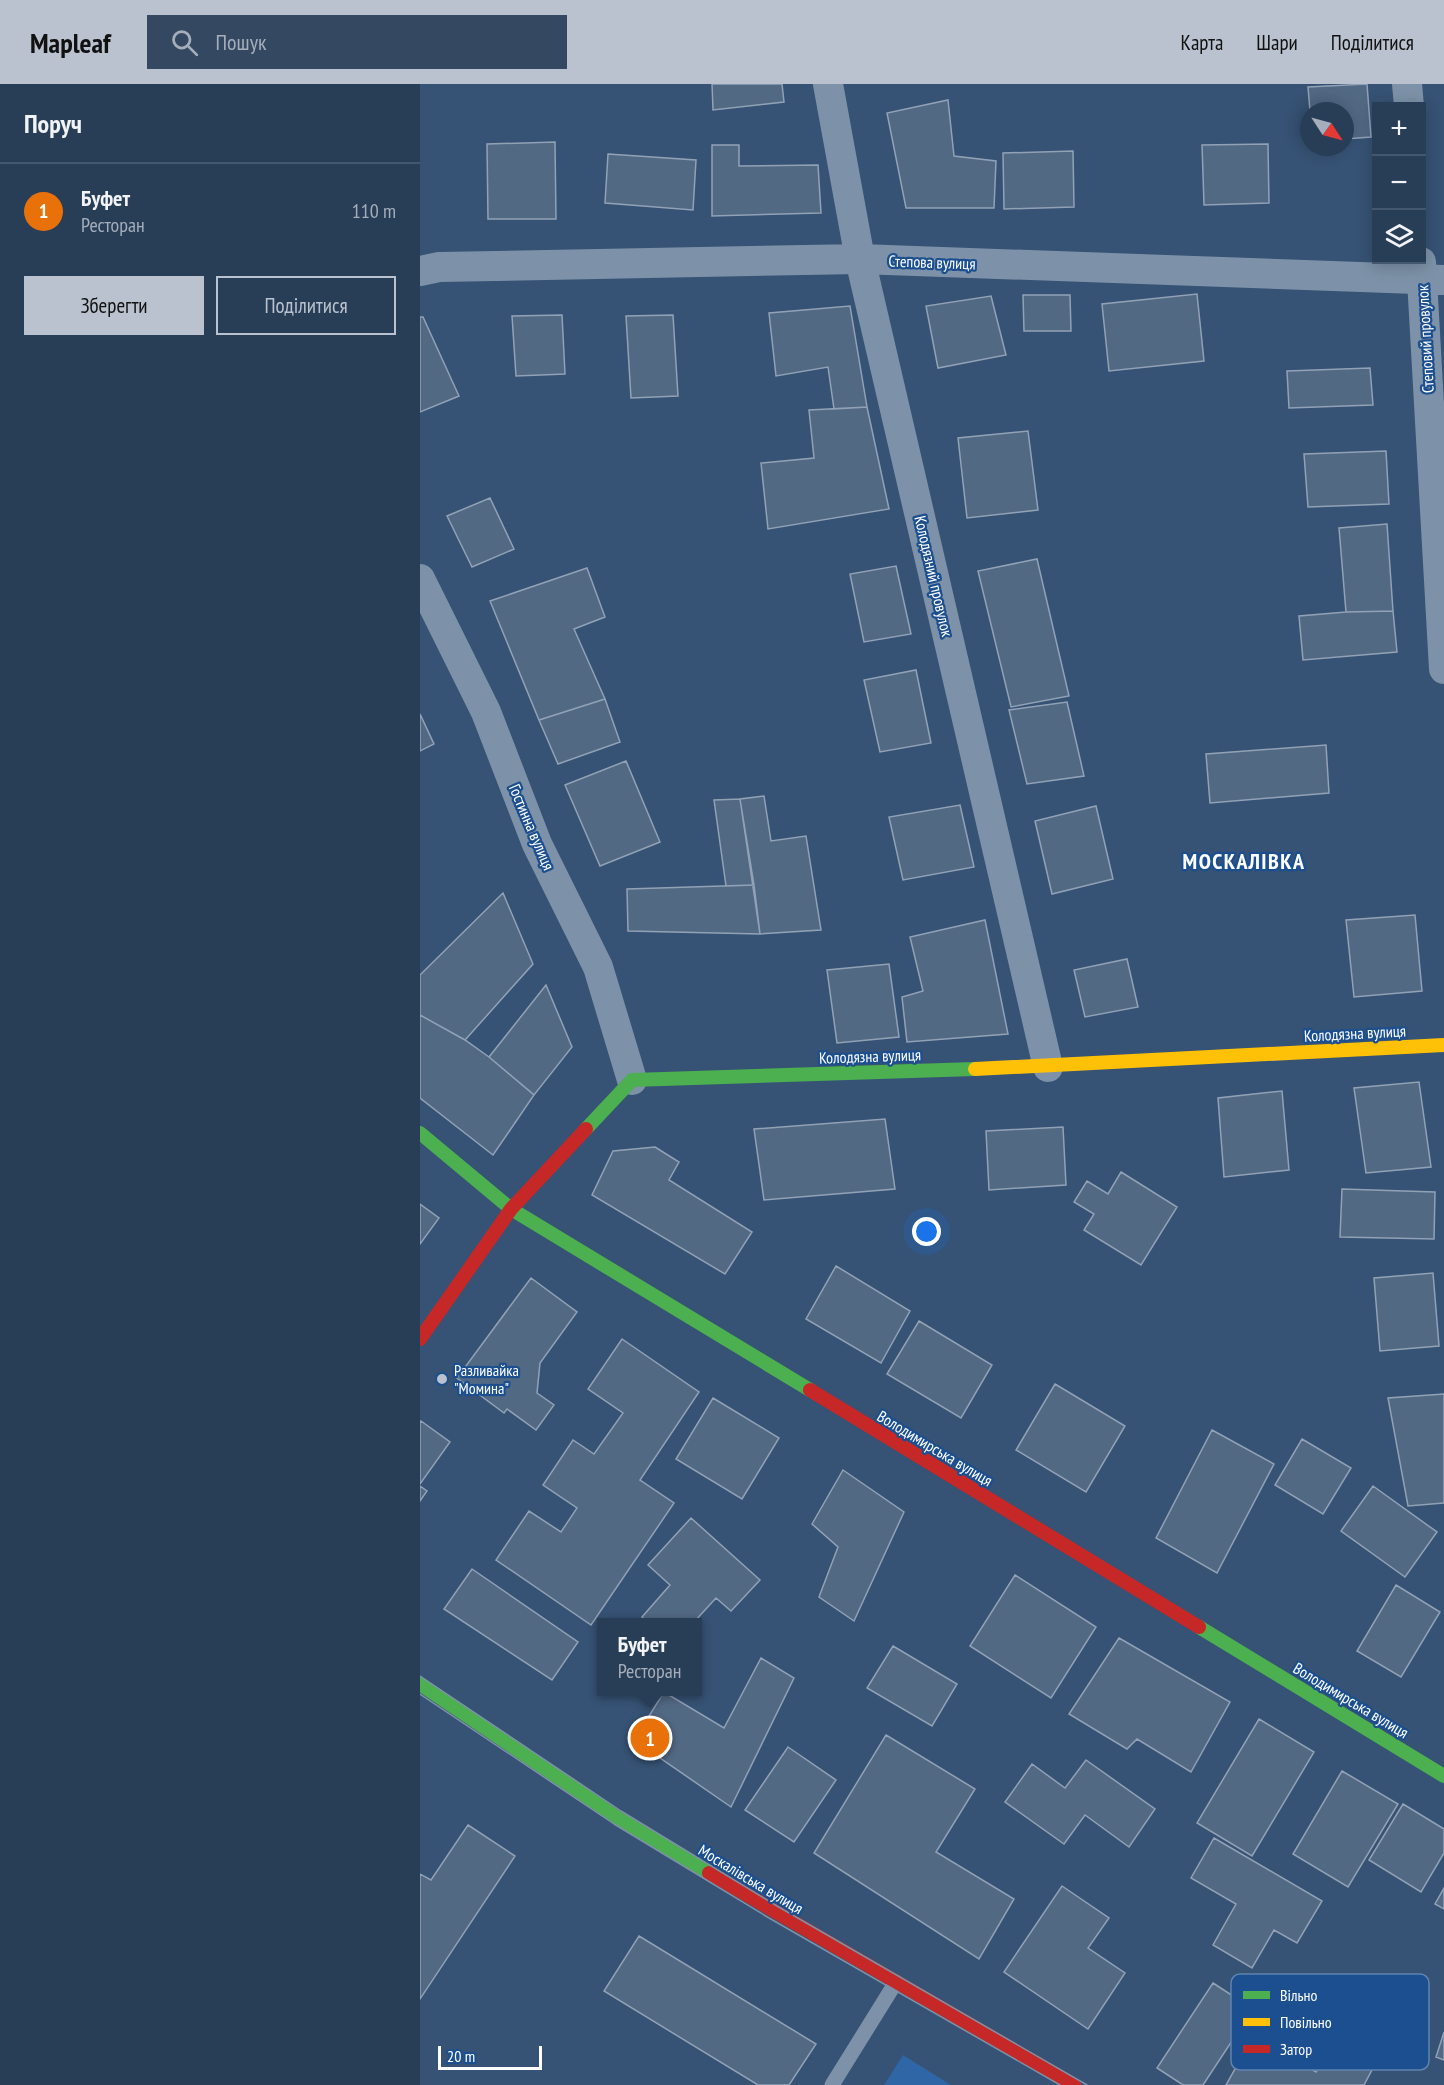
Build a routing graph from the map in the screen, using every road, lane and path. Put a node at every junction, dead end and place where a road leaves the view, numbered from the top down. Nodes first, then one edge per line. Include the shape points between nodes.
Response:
1 (828, 84) edge
2 (1407, 84) edge
3 (1409, 102) edge
4 (860, 259) junction
5 (420, 271) edge
6 (1429, 273) edge
7 (420, 579) edge
8 (1444, 669) edge
9 (1444, 1045) edge
10 (1048, 1067) junction
11 (632, 1080) junction
12 (420, 1133) edge
13 (511, 1209) junction
14 (420, 1339) edge
15 (420, 1684) edge
16 (1444, 1776) edge
17 (896, 1982) junction
18 (832, 2085) edge
19 (1074, 2085) edge

1 - 4 street, Колодязний провулок
2 - 3 street
4 - 5 street, Степова вулиця via 439,267
4 - 6 street, Степова вулиця
4 - 10 street, Колодязний провулок
6 - 8 street, Степовий провулок
7 - 11 street, Гостинна вулиця via 486,712 537,844 598,967
9 - 10 street, Колодязна вулиця
10 - 11 street, Колодязна вулиця
11 - 13 street
12 - 13 street, Володимирська вулиця
13 - 14 street
13 - 16 street, Володимирська вулиця
15 - 17 street, Москалівська вулиця via 618,1818
17 - 18 lane
17 - 19 street, Москалівська вулиця

